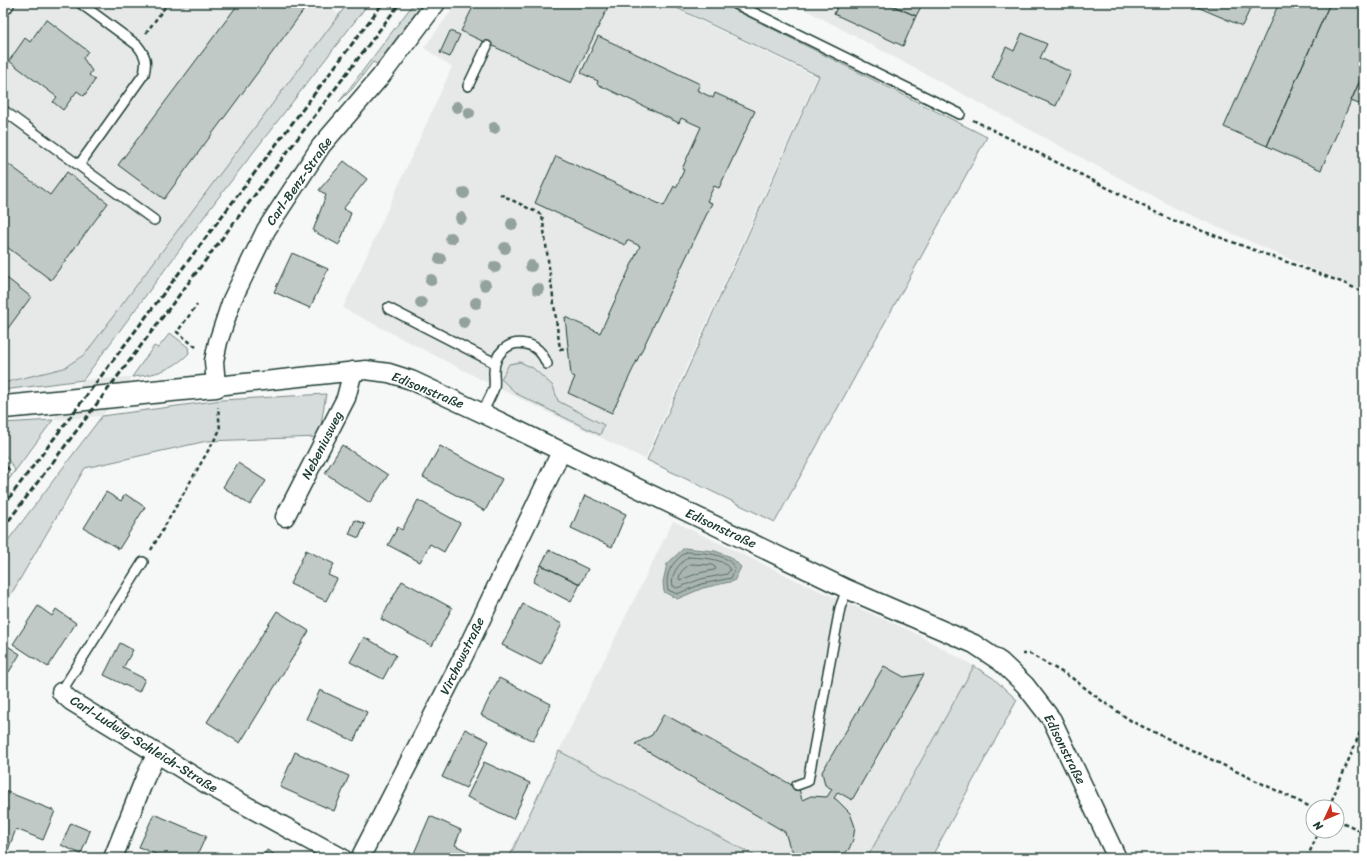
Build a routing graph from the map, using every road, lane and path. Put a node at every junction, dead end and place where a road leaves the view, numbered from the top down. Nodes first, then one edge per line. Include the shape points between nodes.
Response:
1 (5, 3) edge
2 (80, 3) edge
3 (168, 3) edge
4 (436, 3) edge
5 (734, 3) edge
6 (3, 6) edge
7 (137, 45) junction
8 (487, 46) dead end
9 (468, 86) dead end
10 (3, 110) edge
11 (960, 114) joint
12 (79, 165) junction
13 (500, 194) dead end
14 (154, 220) dead end
15 (1364, 293) edge
16 (197, 305) dead end
17 (388, 308) dead end
18 (196, 341) dead end
19 (569, 348) dead end
20 (495, 363) junction
21 (547, 364) dead end
22 (353, 371) junction
23 (217, 395) junction
24 (3, 407) edge
25 (482, 413) junction
26 (561, 452) junction
27 (3, 461) edge
28 (3, 477) edge
29 (285, 517) dead end
30 (143, 562) joint
31 (847, 589) junction
32 (1054, 667) dead end
33 (61, 692) joint
34 (1364, 723) edge
35 (157, 753) junction
36 (798, 785) dead end
37 (1332, 799) edge
38 (1305, 804) edge
39 (1345, 824) edge
40 (1364, 832) edge
41 (1315, 839) edge
42 (113, 858) edge
43 (342, 858) edge
44 (360, 858) edge
45 (1117, 858) edge
46 (1307, 858) edge

1 - 6 street
2 - 7 lane
3 - 7 path
4 - 23 street, Carl-Benz-Straße via 381,76 322,146 266,230 232,300 218,342 214,361
5 - 11 lane
7 - 12 lane via 146,62 144,74
8 - 9 lane
10 - 12 lane
11 - 15 path via 1167,218 1344,283
12 - 14 lane
13 - 19 path via 542,214 560,349
16 - 18 path via 177,332 192,344
17 - 20 lane
20 - 21 lane via 504,349 512,344 521,343 530,344 537,349
20 - 25 lane via 494,386
22 - 23 street, Edisonstraße
22 - 25 street, Edisonstraße via 389,373
22 - 29 street, Nebeniusweg via 346,398
23 - 24 street via 146,392
23 - 30 path via 220,430
25 - 26 street, Edisonstraße
26 - 31 street, Edisonstraße
26 - 44 street, Virchowstraße via 462,659
27 - 28 path via 9,470
30 - 33 lane, Carl-Ludwig-Schleich-Straße
31 - 36 lane via 840,608 808,781
31 - 45 street, Edisonstraße via 974,644 1001,662 1025,685 1052,720
32 - 38 path via 1133,722
33 - 35 street, Carl-Ludwig-Schleich-Straße via 71,701
34 - 37 path
35 - 42 street
35 - 43 street, Carl-Ludwig-Schleich-Straße via 210,786
39 - 40 path
41 - 46 path

